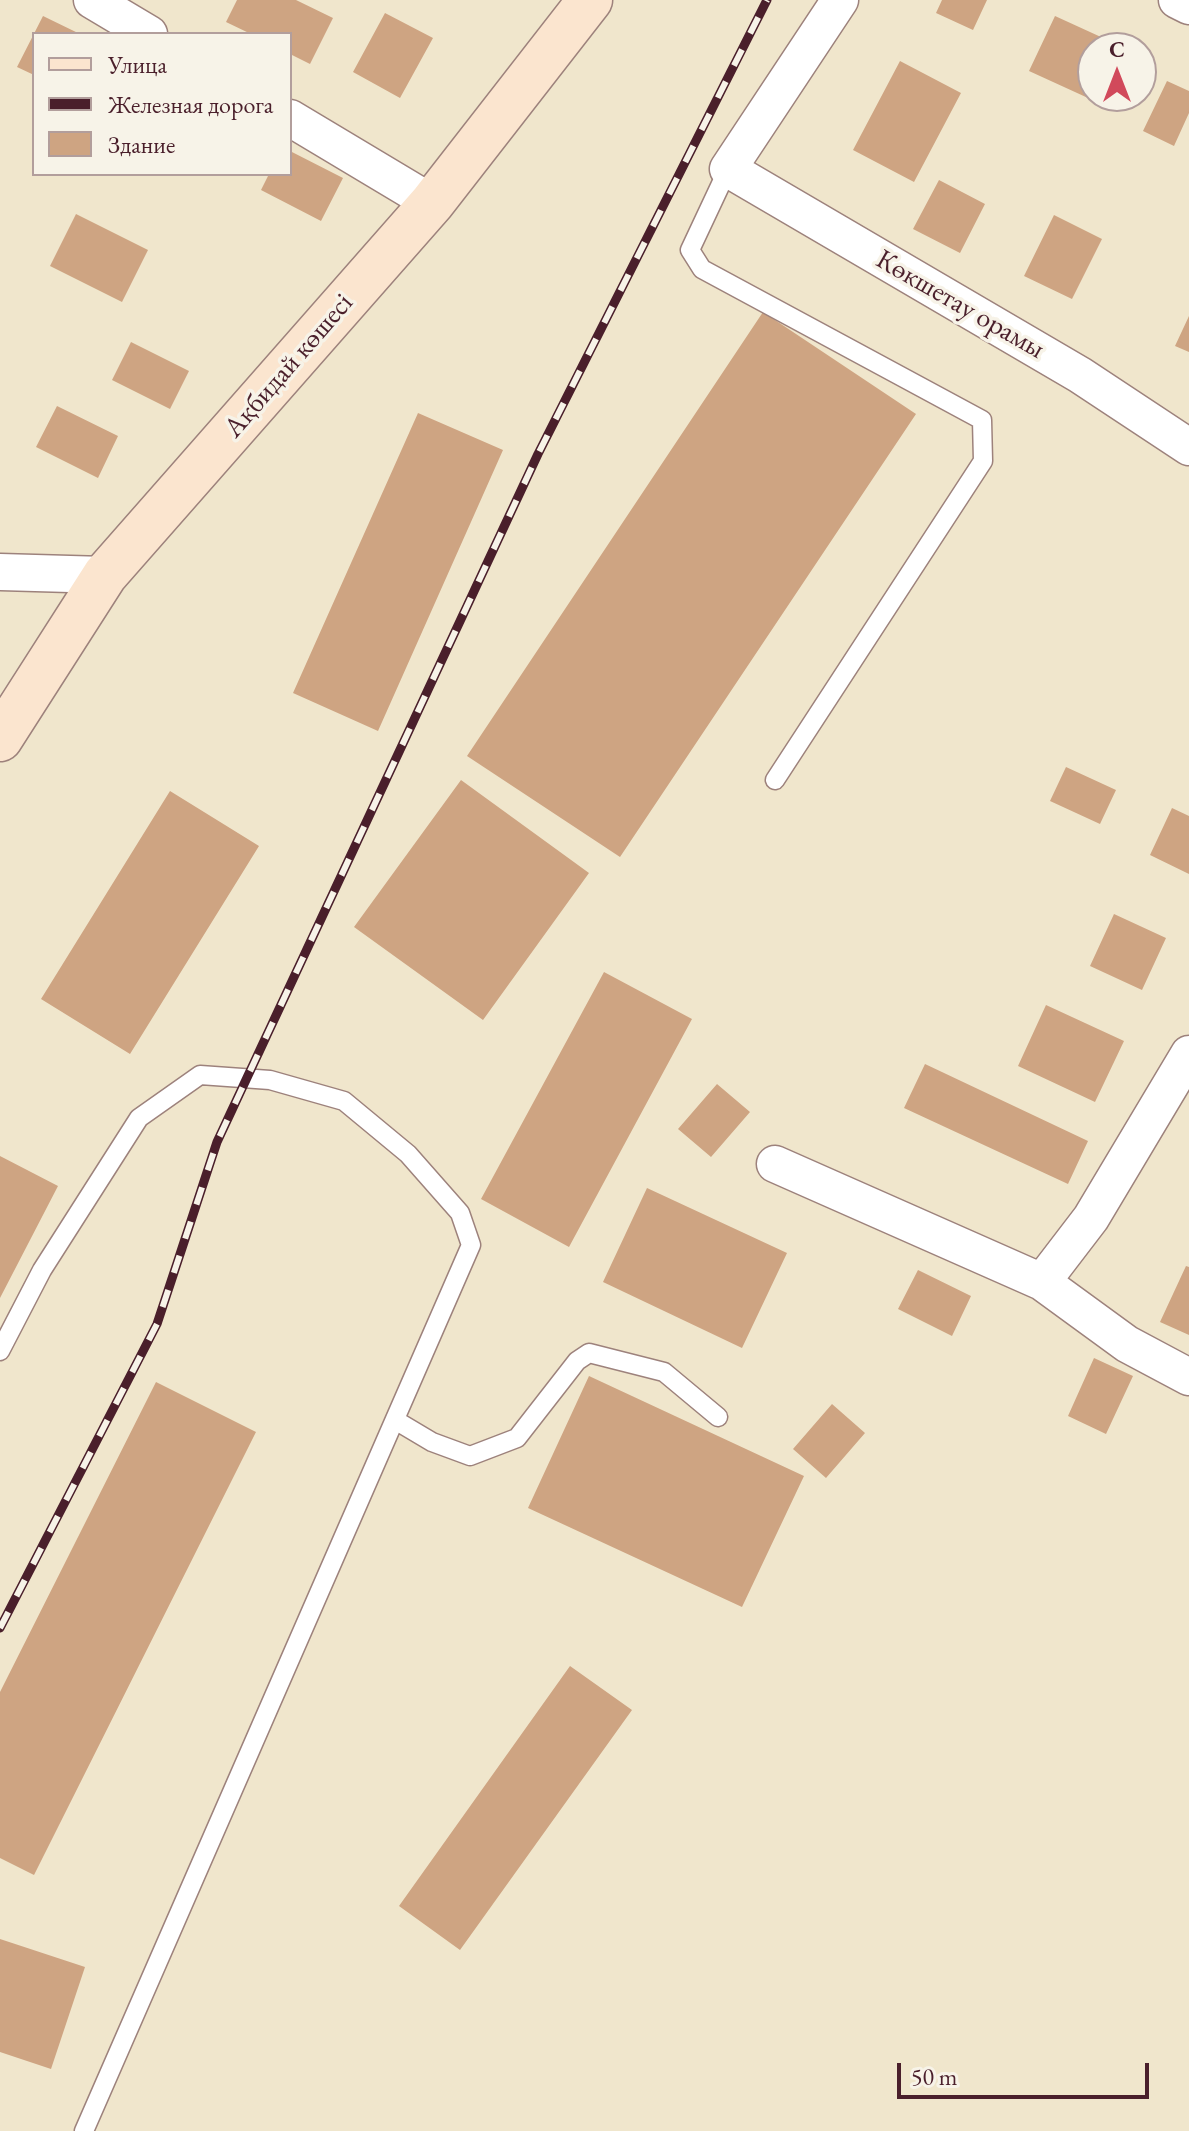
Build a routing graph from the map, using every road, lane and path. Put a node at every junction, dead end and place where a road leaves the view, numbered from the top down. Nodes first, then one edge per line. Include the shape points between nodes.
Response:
1 (92, 0) edge
2 (590, 0) edge
3 (840, 0) edge
4 (1177, 0) edge
5 (1189, 6) edge
6 (146, 32) edge
7 (292, 119) edge
8 (728, 169) junction
9 (432, 203) junction
10 (1189, 447) edge
11 (0, 572) edge
12 (105, 575) junction
13 (0, 739) edge
14 (775, 780) dead end
15 (1189, 1054) edge
16 (775, 1164) dead end
17 (1042, 1282) junction
18 (0, 1351) edge
19 (1189, 1377) edge
20 (718, 1417) dead end
21 (395, 1420) junction
22 (84, 2131) edge

1 - 6 street
2 - 9 street, Ақбидай көшесі
3 - 8 street
4 - 5 street
7 - 9 street
8 - 10 street, Көкшетау орамы via 1080,375
8 - 14 lane via 690,250 702,269 982,420 983,461
9 - 12 street, Ақбидай көшесі
11 - 12 street
12 - 13 street, Ақбидай көшесі
15 - 17 street via 1091,1218
16 - 17 street
17 - 19 street via 1127,1344
18 - 21 lane via 42,1270 139,1118 200,1075 270,1080 344,1101 408,1154 460,1213 471,1245
20 - 21 lane via 664,1372 589,1353 517,1438 470,1456
21 - 22 lane

